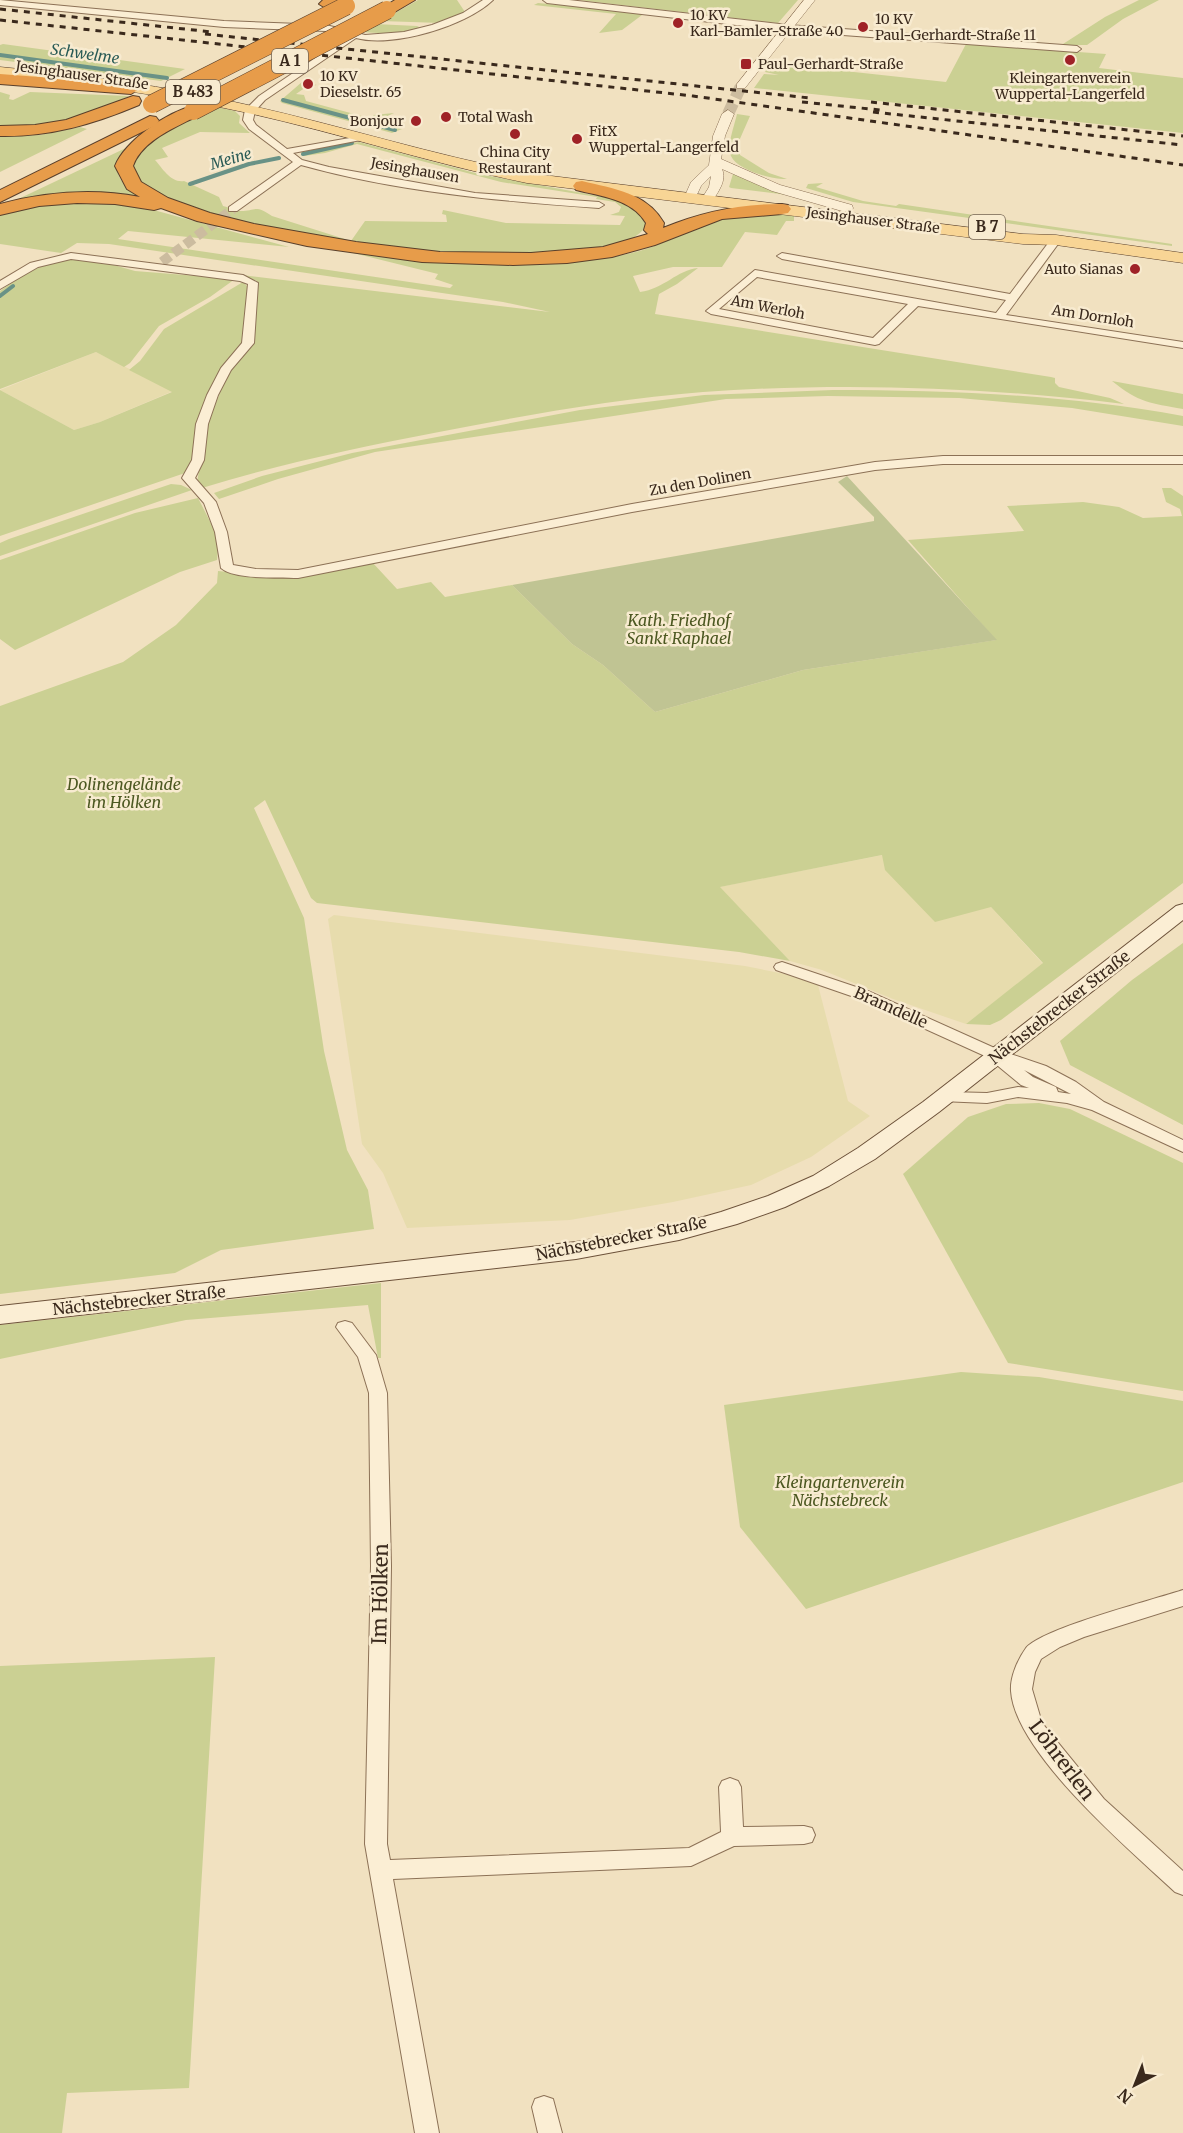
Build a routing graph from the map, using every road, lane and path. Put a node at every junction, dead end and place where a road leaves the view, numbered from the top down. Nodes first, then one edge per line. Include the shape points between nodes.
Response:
1 (406, 0) edge
2 (489, 0) edge
3 (547, 0) edge
4 (810, 0) edge
5 (0, 2) edge
6 (347, 4) edge
7 (386, 5) edge
8 (788, 28) junction
9 (353, 37) junction
10 (1077, 49) dead end
11 (0, 64) edge
12 (0, 71) edge
13 (0, 79) edge
14 (741, 86) tunnel mouth
15 (132, 95) junction
16 (253, 107) junction
17 (728, 114) tunnel mouth
18 (0, 131) edge
19 (358, 138) junction
20 (284, 152) junction
21 (299, 162) junction
22 (713, 165) junction
23 (0, 181) edge
24 (582, 186) junction
25 (701, 195) junction
26 (0, 197) edge
27 (599, 205) dead end
28 (847, 208) junction
29 (233, 209) tunnel mouth
30 (782, 209) junction
31 (0, 210) edge
32 (198, 215) junction
33 (681, 225) junction
34 (646, 237) junction
35 (1056, 240) junction
36 (782, 256) dead end
37 (1183, 258) edge
38 (0, 286) edge
39 (1014, 298) junction
40 (916, 302) junction
41 (999, 317) junction
42 (1183, 345) edge
43 (1183, 460) edge
44 (1183, 910) edge
45 (782, 967) dead end
46 (996, 1055) junction
47 (947, 1097) junction
48 (1067, 1098) junction
49 (1098, 1106) junction
50 (1183, 1148) edge
51 (0, 1315) edge
52 (345, 1327) dead end
53 (1183, 1598) edge
54 (730, 1787) dead end
55 (804, 1835) dead end
56 (732, 1837) junction
57 (381, 1870) junction
58 (1183, 1885) edge
59 (544, 2107) dead end
60 (427, 2133) edge
61 (550, 2133) edge

1 - 7 highway, A 1
2 - 9 street via 466,15 435,27 404,35
3 - 8 street
4 - 8 street
5 - 9 street via 250,26 326,28
6 - 7 highway, A 1
6 - 15 highway
6 - 23 highway, A 1, bridge
6 - 26 highway, A 1 via 174,108
7 - 32 highway, A 1, bridge via 193,111 137,146 127,157 124,171 129,184 143,195
8 - 10 street
8 - 14 street
9 - 16 street
11 - 16 main road, Jesinghauser Straße / B 483 via 130,81
12 - 15 main road, Jesinghauser Straße / B 483
13 - 15 highway
15 - 16 main road, Jesinghauser Straße / B 483
15 - 18 highway via 100,116 59,128
16 - 19 main road, Jesinghauser Straße / B 483
16 - 20 street, Jesinghausen via 248,120 252,128
16 - 25 main road, Jesinghauser Straße / B 483 via 503,165
17 - 22 street
19 - 20 street, Jesinghausen
19 - 24 main road, Jesinghauser Straße / B 483 via 473,168
20 - 21 street, Jesinghausen
21 - 27 street, Jesinghausen via 475,196
21 - 29 street
22 - 25 street via 704,175
22 - 25 street via 718,175
22 - 28 street
24 - 25 main road, Jesinghauser Straße / B 483
24 - 34 highway via 644,207 655,223
25 - 28 main road, Jesinghauser Straße / B 7
25 - 30 main road, Jesinghauser Straße / B 7
25 - 33 highway
25 - 34 highway
28 - 35 main road, Jesinghauser Straße / B 7
30 - 33 highway via 721,214
30 - 35 main road, Jesinghauser Straße / B 7
31 - 32 highway via 42,199 87,196 129,200
32 - 34 highway via 308,242 422,256 495,260 597,254
33 - 34 highway
35 - 37 main road, Jesinghauser Straße / B 7
35 - 39 street
36 - 39 street
38 - 43 street, Zu den Dolinen via 34,265 60,257 159,265 243,278 253,283 248,343 226,369 218,386 202,422 196,467 188,478 210,501 221,532 227,568 256,573 298,574 632,508 909,462
39 - 41 street
40 - 40 street, Am Werloh via 875,342 711,311 755,273
40 - 41 street, Am Werloh
41 - 42 street, Am Dornloh
44 - 46 main road, Nächstebrecker Straße
45 - 46 street, Bramdelle via 871,997
46 - 47 main road, Nächstebrecker Straße
46 - 48 street, Bramdelle via 1028,1081
46 - 49 street, Bramdelle via 1041,1070
47 - 48 street, Bramdelle via 987,1098 1018,1092
47 - 51 main road, Nächstebrecker Straße via 820,1181 773,1202 683,1229 598,1246 408,1270
48 - 49 street, Bramdelle
49 - 50 street, Bramdelle
52 - 57 street, Im Hölken via 367,1356 378,1393 381,1566 376,1844
53 - 58 street, Löhrerlen via 1053,1641 1034,1653 1021,1689 1033,1728 1096,1805
54 - 56 street
55 - 56 street
56 - 57 street via 691,1857
57 - 60 street, Im Hölken
59 - 61 street

